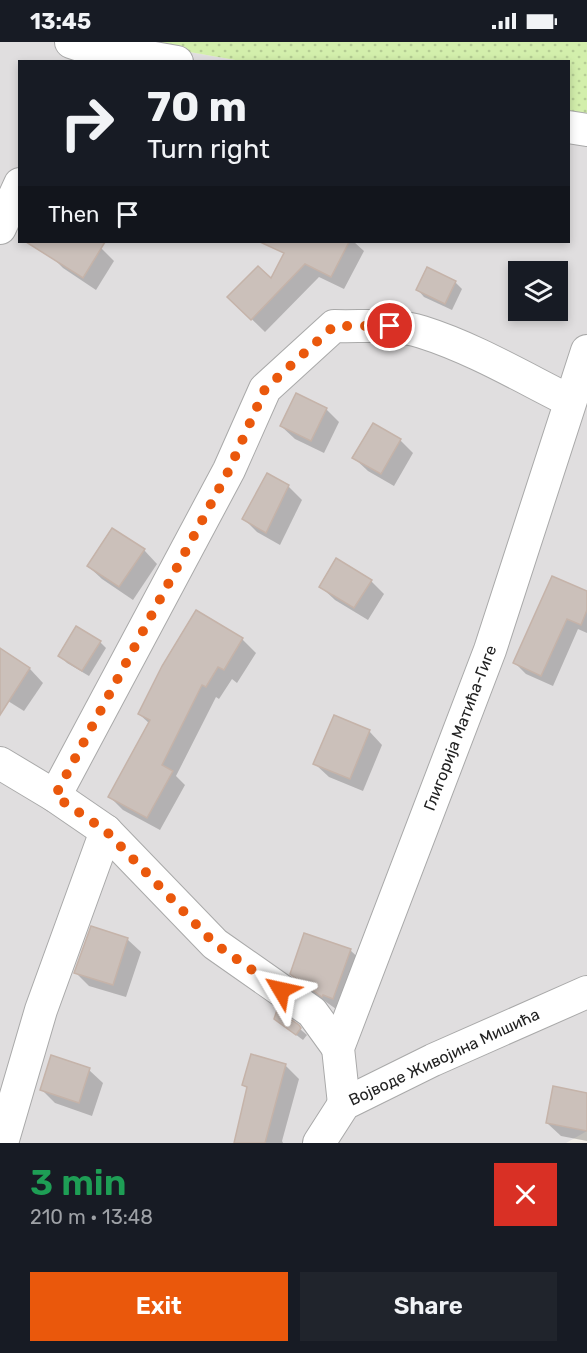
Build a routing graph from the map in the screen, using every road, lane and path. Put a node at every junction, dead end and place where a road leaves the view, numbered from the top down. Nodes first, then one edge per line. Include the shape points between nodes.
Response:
1 (75, 50) edge
2 (160, 60) edge
3 (570, 127) edge
4 (587, 130) edge
5 (18, 188) edge
6 (0, 228) edge
7 (587, 351) edge
8 (570, 401) junction
9 (0, 763) edge
10 (55, 796) junction
11 (106, 831) junction
12 (587, 992) edge
13 (338, 1048) junction
14 (344, 1104) junction
15 (2, 1143) edge
16 (319, 1143) edge

1 - 2 street
3 - 4 street
5 - 6 street
7 - 8 street, Глигорија Матића-Гиге
8 - 10 street via 421,331 390,326 334,326 265,389 229,470
8 - 13 street, Глигорија Матића-Гиге via 490,650
9 - 10 street
10 - 11 street
11 - 13 street via 215,944 312,1012
11 - 15 street via 42,1010
12 - 14 street, Војводе Живојина Мишића
13 - 14 street, Глигорија Матића-Гиге
14 - 16 street, Војводе Живојина Мишића

